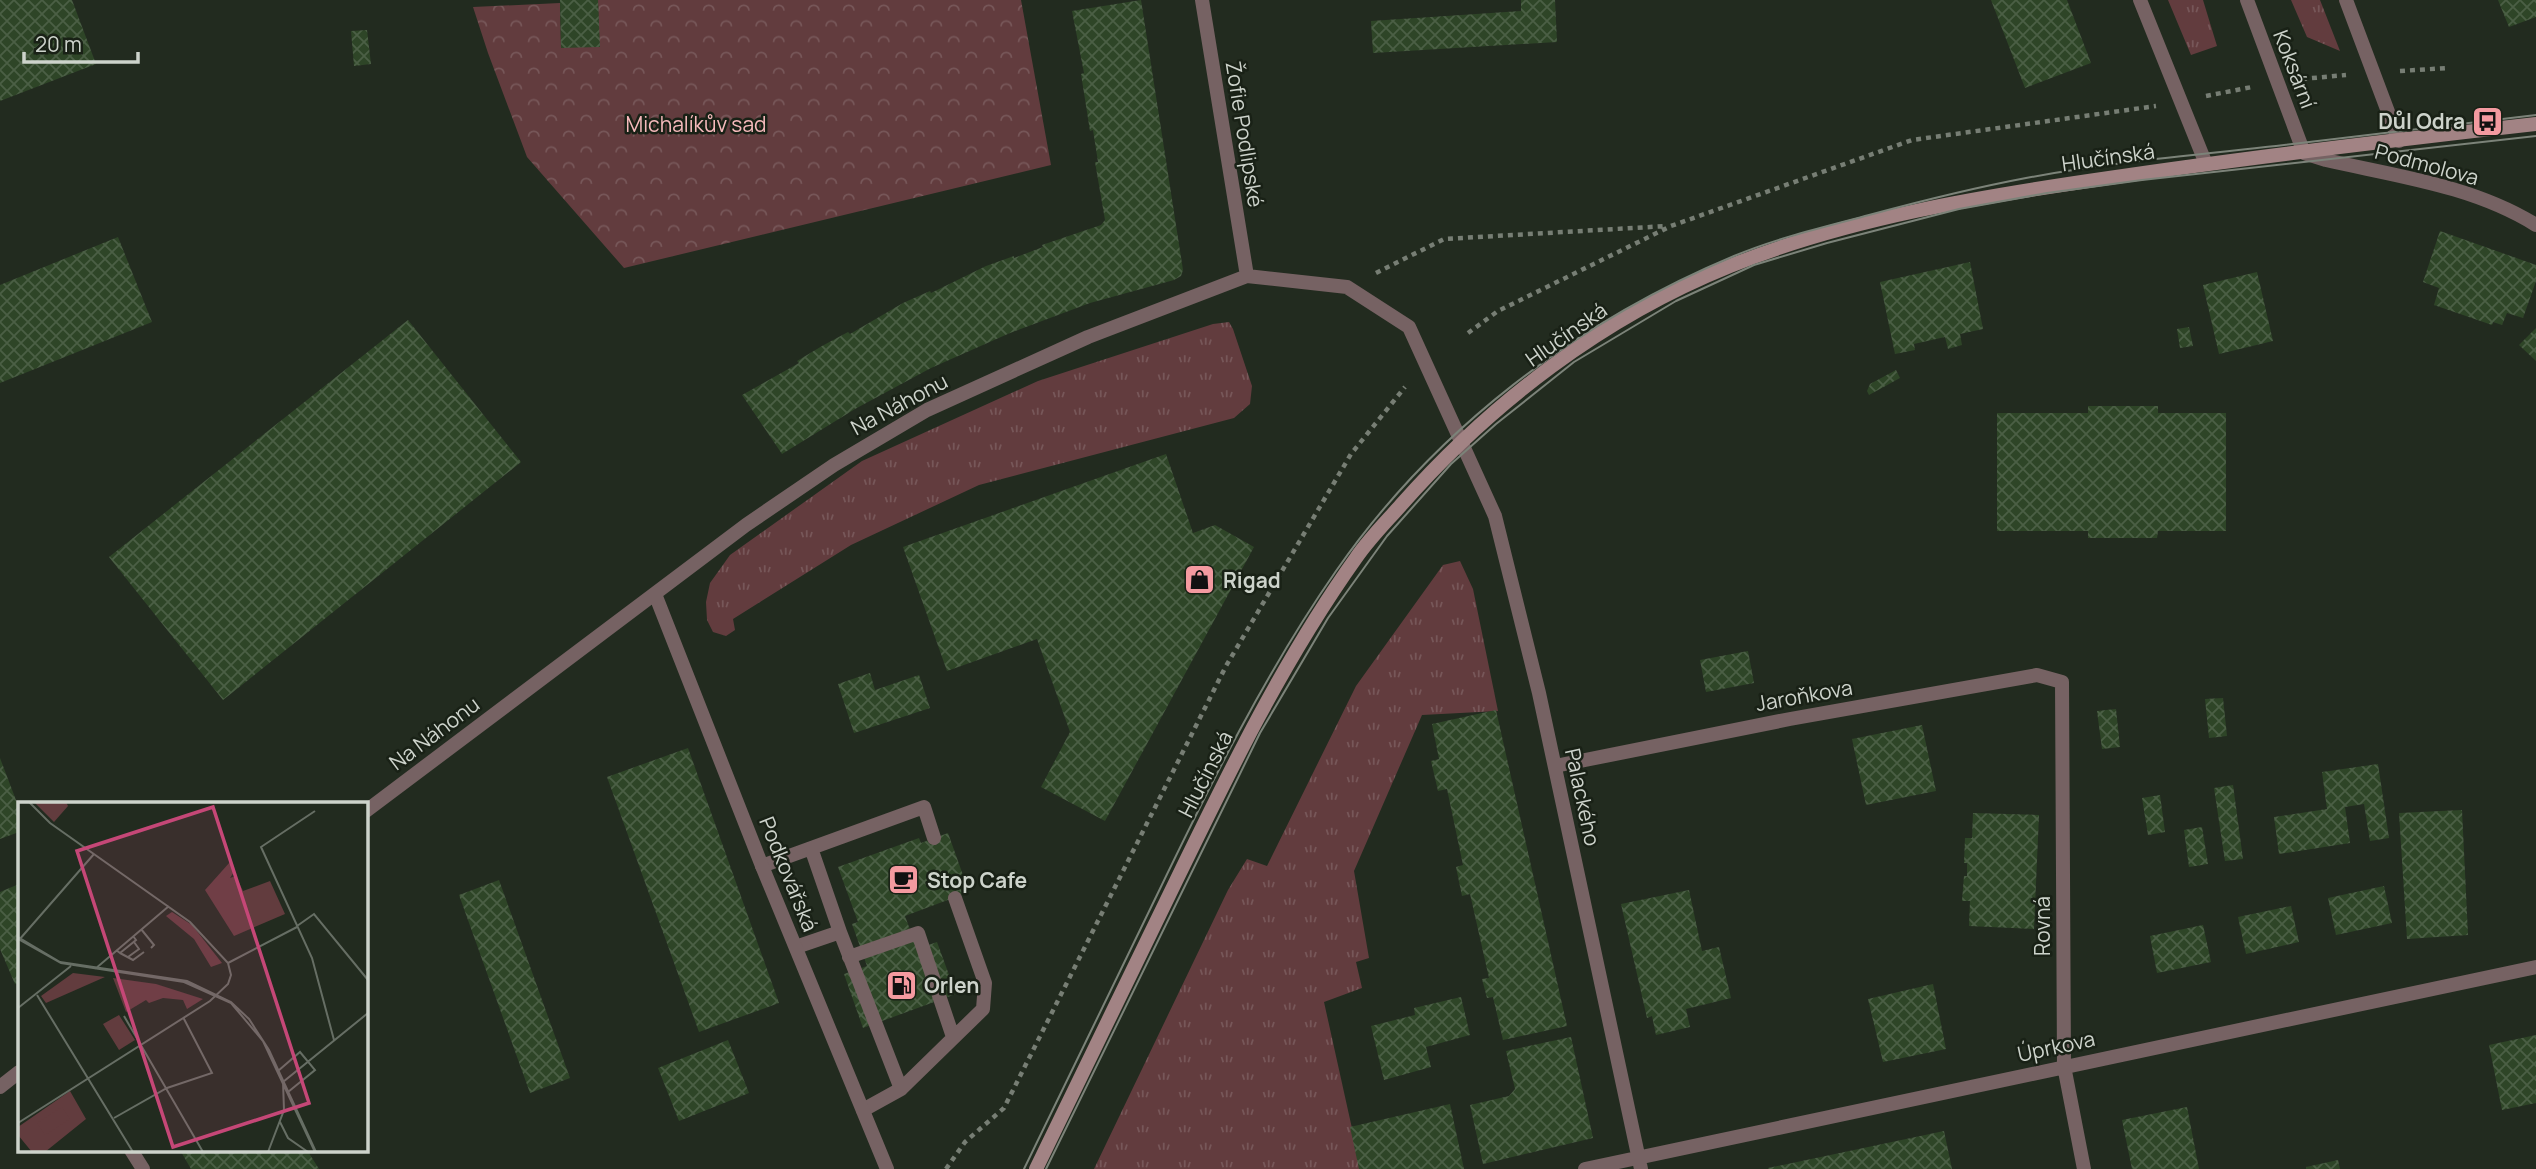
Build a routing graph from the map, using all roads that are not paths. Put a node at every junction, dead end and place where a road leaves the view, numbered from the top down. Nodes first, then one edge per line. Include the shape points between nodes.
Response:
1 (1202, 0) edge
2 (2140, 0) edge
3 (2247, 0) edge
4 (2346, 0) edge
5 (2536, 124) edge
6 (2399, 141) junction
7 (2304, 153) junction
8 (2206, 164) junction
9 (2536, 225) edge
10 (1247, 276) junction
11 (1462, 441) junction
12 (654, 594) junction
13 (2062, 682) joint
14 (1555, 766) junction
15 (368, 809) edge
16 (934, 838) dead end
17 (811, 848) junction
18 (762, 866) junction
19 (955, 898) dead end
20 (840, 932) junction
21 (796, 947) junction
22 (849, 957) junction
23 (2536, 967) edge
24 (953, 1037) junction
25 (2064, 1066) junction
26 (18, 1073) edge
27 (0, 1087) edge
28 (901, 1089) junction
29 (863, 1110) junction
30 (132, 1152) edge
31 (1640, 1163) edge
32 (143, 1169) edge
33 (887, 1169) edge
34 (1036, 1169) edge
35 (1586, 1169) edge
36 (2084, 1169) edge

1 - 10 street, Žofie Podlipské
2 - 8 street
3 - 7 street, Koksární
4 - 6 street
5 - 6 street, Hlučínská
6 - 7 street, Hlučínská
7 - 8 street, Hlučínská
7 - 9 street, Podmolova via 2464,193
8 - 11 street, Hlučínská via 1942,205 1747,259 1598,334
10 - 11 street, Na Náhonu via 1347,288 1409,327
10 - 12 street, Na Náhonu via 1088,337 927,410 834,465
11 - 14 street, Palackého via 1495,516
11 - 34 street, Hlučínská via 1357,556 1285,669 1236,756
12 - 15 street, Na Náhonu
12 - 18 street, Podkovářská
13 - 14 street, Jaroňkova via 2037,675
13 - 25 street, Rovná
14 - 31 street, Palackého
16 - 17 street via 924,807
17 - 18 street
17 - 20 street
18 - 21 street, Podkovářská
19 - 24 street via 985,983 983,1009
20 - 21 street
20 - 22 street
21 - 29 street, Podkovářská
22 - 24 street via 918,933
22 - 28 street
23 - 25 street, Úprkova
24 - 28 street
25 - 31 street, Úprkova
25 - 36 street, Rovná
26 - 27 street
28 - 29 street
29 - 33 street, Podkovářská
30 - 32 street
31 - 35 street, Úprkova

